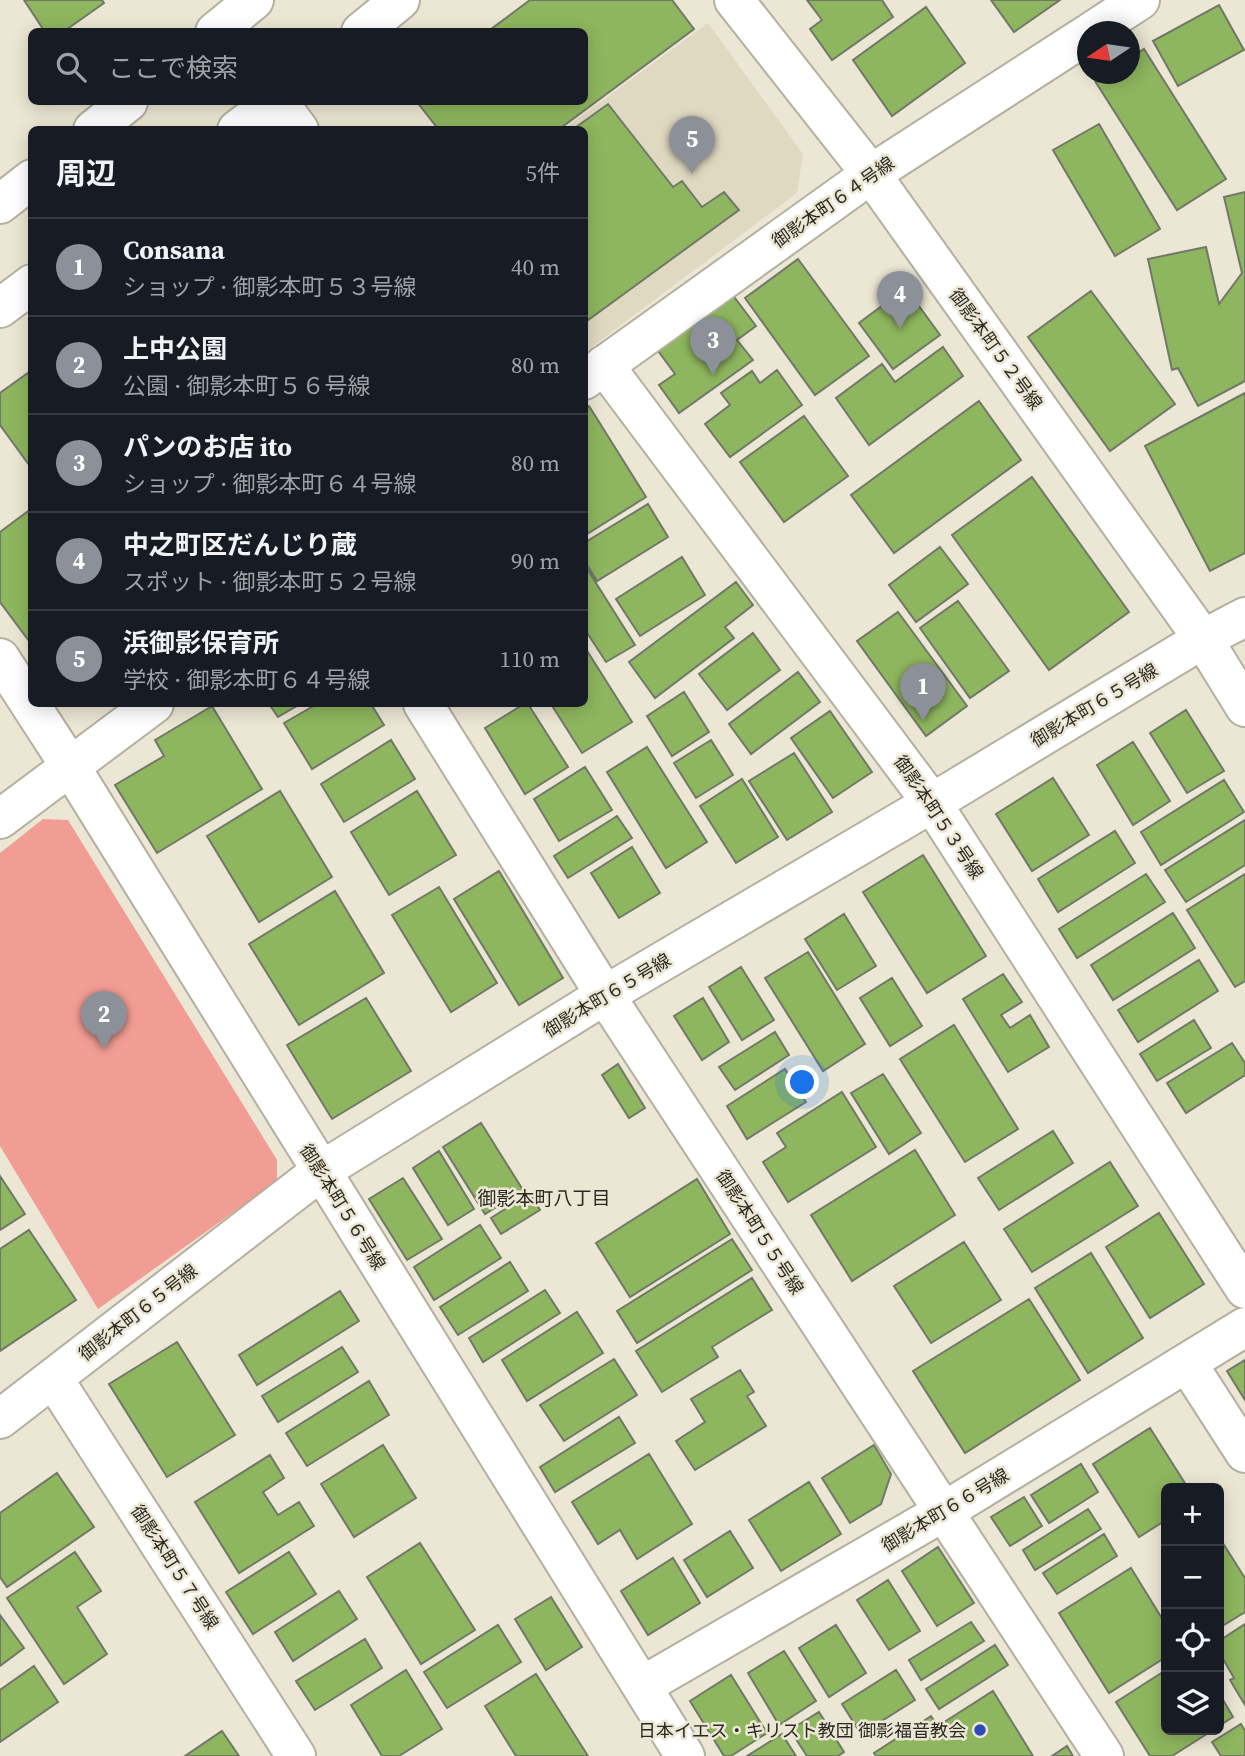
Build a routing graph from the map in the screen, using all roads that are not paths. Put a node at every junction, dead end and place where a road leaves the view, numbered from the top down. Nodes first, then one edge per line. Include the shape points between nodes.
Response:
1 (254, 0) edge
2 (400, 0) edge
3 (734, 0) edge
4 (1140, 0) edge
5 (1108, 21) edge
6 (220, 28) edge
7 (366, 28) edge
8 (1077, 41) edge
9 (124, 105) edge
10 (272, 105) edge
11 (278, 105) edge
12 (98, 126) edge
13 (243, 126) edge
14 (296, 126) edge
15 (871, 174) junction
16 (28, 182) edge
17 (0, 204) edge
18 (28, 287) edge
19 (0, 308) edge
20 (594, 373) edge
21 (1245, 617) edge
22 (1203, 639) junction
23 (0, 658) edge
24 (28, 701) edge
25 (32, 707) edge
26 (150, 707) edge
27 (425, 707) edge
28 (1245, 707) edge
29 (70, 766) junction
30 (932, 803) junction
31 (0, 819) edge
32 (605, 995) junction
33 (321, 1171) junction
34 (1245, 1289) edge
35 (1245, 1327) edge
36 (1187, 1363) junction
37 (53, 1378) junction
38 (2, 1413) edge
39 (1245, 1453) edge
40 (943, 1512) junction
41 (642, 1686) junction
42 (296, 1756) edge
43 (685, 1756) edge
44 (1104, 1756) edge

1 - 6 street
2 - 7 street
3 - 15 street, 御影本町５２号線
4 - 5 street, 御影本町６４号線
8 - 15 street, 御影本町６４号線
9 - 12 street
10 - 13 street
11 - 14 street
15 - 20 street, 御影本町６４号線
15 - 22 street, 御影本町５２号線
16 - 17 street
18 - 19 street
20 - 30 street, 御影本町５３号線
21 - 22 street, 御影本町６５号線
22 - 28 street, 御影本町５２号線
22 - 30 street, 御影本町６５号線
23 - 24 street, 御影本町５６号線
25 - 29 street, 御影本町５６号線
26 - 29 street
27 - 32 street, 御影本町５５号線
29 - 31 street
29 - 33 street, 御影本町５６号線
30 - 32 street, 御影本町６５号線
30 - 34 street, 御影本町５３号線
32 - 33 street, 御影本町６５号線
32 - 40 street, 御影本町５５号線
33 - 37 street, 御影本町６５号線
33 - 41 street, 御影本町５６号線
35 - 36 street, 御影本町６６号線
36 - 39 street
36 - 40 street, 御影本町６６号線
37 - 38 street, 御影本町６５号線
37 - 42 street, 御影本町５７号線
40 - 41 street, 御影本町６６号線
40 - 44 street, 御影本町５５号線
41 - 43 street, 御影本町５６号線

